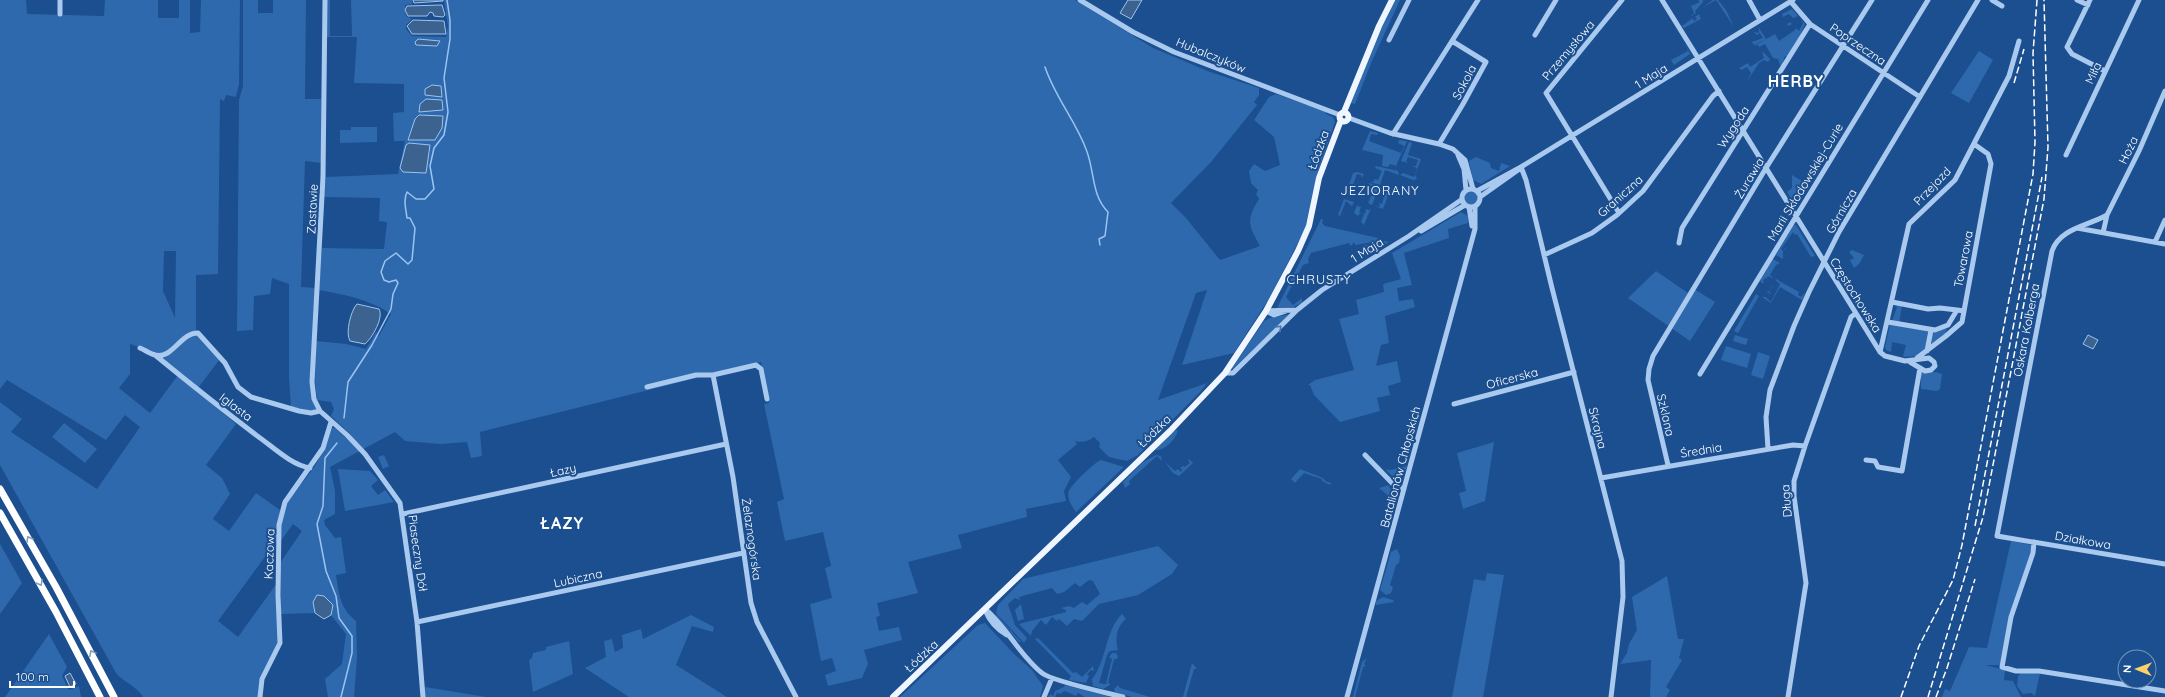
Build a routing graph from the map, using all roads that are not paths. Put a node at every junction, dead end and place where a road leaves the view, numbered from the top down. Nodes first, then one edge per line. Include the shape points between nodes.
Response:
1 (60, 0) edge
2 (325, 0) edge
3 (1080, 0) edge
4 (1392, 0) edge
5 (1409, 0) edge
6 (1478, 0) edge
7 (1556, 0) edge
8 (1622, 0) edge
9 (1662, 0) edge
10 (1750, 0) edge
11 (1872, 0) edge
12 (1928, 0) edge
13 (1978, 0) edge
14 (1992, 0) edge
15 (2077, 0) edge
16 (2139, 0) edge
17 (1792, 1) edge
18 (2089, 2) edge
19 (2002, 6) dead end
20 (60, 14) dead end
21 (1760, 20) junction
22 (1810, 24) junction
23 (1535, 35) dead end
24 (1389, 40) dead end
25 (1452, 41) junction
26 (2019, 41) dead end
27 (1843, 47) junction
28 (1699, 58) junction
29 (2105, 71) junction
30 (1883, 73) junction
31 (1720, 91) junction
32 (2165, 91) edge
33 (1920, 97) junction
34 (1342, 116) junction
35 (1349, 118) joint
36 (1743, 130) junction
37 (1392, 134) junction
38 (1571, 136) junction
39 (1439, 144) junction
40 (1974, 144) junction
41 (1455, 151) junction
42 (2066, 155) dead end
43 (1520, 168) junction
44 (1766, 168) junction
45 (1466, 190) junction
46 (1475, 190) junction
47 (1480, 197) junction
48 (1462, 200) junction
49 (1467, 206) junction
50 (1475, 206) junction
51 (1619, 212) junction
52 (1796, 216) junction
53 (2106, 216) junction
54 (2165, 220) edge
55 (2076, 228) junction
56 (2103, 233) junction
57 (1409, 236) junction
58 (1471, 241) junction
59 (2155, 242) junction
60 (1678, 243) dead end
61 (2165, 244) edge
62 (1544, 255) junction
63 (1824, 262) junction
64 (1892, 302) junction
65 (1297, 310) junction
66 (1957, 310) junction
67 (1266, 311) junction
68 (1964, 311) junction
69 (1855, 314) junction
70 (1888, 322) junction
71 (1948, 325) junction
72 (1931, 330) junction
73 (1946, 336) junction
74 (140, 348) dead end
75 (1926, 351) junction
76 (1880, 352) junction
77 (155, 355) junction
78 (1910, 362) junction
79 (1920, 368) junction
80 (1648, 369) joint
81 (1574, 372) junction
82 (1225, 373) junction
83 (1700, 374) dead end
84 (713, 375) junction
85 (647, 387) dead end
86 (768, 399) dead end
87 (1454, 404) dead end
88 (320, 411) junction
89 (325, 416) joint
90 (331, 422) junction
91 (726, 444) junction
92 (1805, 446) junction
93 (1768, 449) junction
94 (1365, 455) dead end
95 (1866, 460) dead end
96 (1668, 465) junction
97 (310, 468) junction
98 (1601, 478) junction
99 (0, 489) edge
100 (1404, 490) junction
101 (0, 513) edge
102 (403, 514) junction
103 (1997, 536) joint
104 (2034, 542) junction
105 (743, 553) junction
106 (2165, 564) edge
107 (985, 609) junction
108 (417, 622) junction
109 (1052, 678) junction
110 (2165, 691) edge
111 (100, 697) edge
112 (114, 697) edge
113 (260, 697) edge
114 (423, 697) edge
115 (796, 697) edge
116 (893, 697) edge
117 (1044, 697) edge
118 (1122, 697) edge
119 (1347, 697) edge
120 (1611, 697) edge
121 (1788, 697) edge

1 - 20 street
2 - 88 street, Zastawie via 323,177 312,382 314,399
3 - 34 street, Hubalczyków via 1133,32 1174,52
4 - 34 main road, Łódzka via 1378,26
5 - 24 street
6 - 25 street
7 - 23 street
8 - 38 street, Przemysłowa via 1546,91
9 - 28 street, Częstochowska
10 - 21 street
11 - 27 street, Żurawia
12 - 30 street, Marii Skłodowskiej-Curie
13 - 33 street, Górnicza
14 - 19 street
15 - 18 street
16 - 29 street, Miła
17 - 21 street, 1 Maja
17 - 22 street, Poprzeczna
18 - 29 street via 2067,47 2070,53
21 - 28 street, 1 Maja
22 - 27 street, Poprzeczna
22 - 36 street, Wygoda
25 - 37 street
25 - 39 street, Sokola via 1486,62
26 - 40 street, Przejazd via 2009,76
27 - 30 street, Poprzeczna
27 - 44 street, Żurawia
28 - 31 street, Częstochowska
28 - 38 street, 1 Maja
29 - 42 street, Miła
30 - 33 street, Poprzeczna
30 - 52 street, Marii Skłodowskiej-Curie
31 - 36 street, Częstochowska
31 - 51 street, Graniczna via 1713,96 1648,187
32 - 53 street, Hoża via 2139,151
33 - 63 street, Górnicza via 1839,232
34 - 35 main road via 1348,114
34 - 67 main road, Łódzka via 1319,178 1309,226
35 - 37 street
36 - 44 street, Częstochowska
36 - 60 street, Wygoda via 1682,228
37 - 39 street
38 - 43 street, 1 Maja
38 - 51 street
39 - 41 street
40 - 64 street, Przejazd via 1955,180 1909,224
40 - 68 street, Towarowa via 1988,154 1991,164
41 - 45 street via 1464,169
41 - 46 street via 1465,160
43 - 46 street, 1 Maja
43 - 47 street, 1 Maja
43 - 62 street, Skrajna via 1526,180
44 - 52 street, Częstochowska
44 - 80 street, Żurawia via 1653,356
45 - 46 street
45 - 48 street via 1462,194
46 - 47 street
47 - 50 street
48 - 49 street
48 - 57 street, 1 Maja
49 - 50 street
49 - 57 street, 1 Maja
49 - 58 street, Batalionów Chłopskich via 1472,226
50 - 58 street, Batalionów Chłopskich via 1475,229
51 - 62 street, Graniczna via 1587,236
52 - 63 street, Częstochowska
52 - 83 street, Marii Skłodowskiej-Curie
53 - 55 street
53 - 56 street, Hoża
54 - 59 street
55 - 56 street
55 - 103 street, Oskara Kolberga via 2062,236 2052,251
56 - 59 street
57 - 65 street, 1 Maja via 1332,284
58 - 100 street, Batalionów Chłopskich
59 - 61 street
62 - 81 street, Skrajna
63 - 69 street, Częstochowska
63 - 93 street, Górnicza via 1794,326 1770,390 1766,417
64 - 66 street via 1928,309
64 - 70 street, Przejazd
65 - 67 street via 1274,315
82 -> 65 street, 1 Maja via 1233,373
66 - 68 street
66 - 71 street
67 - 82 main road, Łódzka
68 - 73 street, Towarowa via 1960,325
69 - 76 street, Częstochowska
69 - 92 street, Długa via 1851,317
70 - 72 street
70 - 76 street, Przejazd
71 - 72 street
71 - 73 street
72 - 75 street
73 - 75 street, Towarowa
74 - 77 street, Iglasta
75 - 78 street, Towarowa
76 - 78 street via 1890,358
77 - 88 street via 165,354 184,338 198,333 225,363 238,387 251,397 298,411
77 - 97 street, Iglasta via 274,448 303,467
78 - 79 street
78 - 79 street via 1928,358 1934,362 1935,366 1931,370
79 - 95 street via 1902,471 1878,467 1875,461
80 - 96 street, Szklana via 1648,380
81 - 87 street, Oficerska
81 - 98 street, Skrajna
82 - 107 main road, Łódzka via 1170,432
84 - 85 street via 696,376
84 - 86 street via 756,365 761,369
84 - 91 street, Żelaznogórska
88 - 89 street, Zastawie
89 - 90 street, Piaseczny Dół
90 - 97 street, Kaczowa via 323,448
90 - 102 street, Piaseczny Dół via 365,454 392,489
91 - 102 street, Łazy
91 - 105 street, Żelaznogórska
92 - 93 street, Średnia
92 - 121 street, Długa via 1793,490 1806,583
93 - 96 street, Średnia
94 - 100 street via 1386,478
96 - 98 street, Średnia
97 - 113 street, Kaczowa via 285,502 279,525 280,644 262,679
98 - 120 street, Skrajna via 1624,580
112 -> 99 highway via 56,587
100 - 119 street, Batalionów Chłopskich
101 -> 111 highway
102 - 108 street, Piaseczny Dół
103 - 104 street, Działkowa
104 - 106 street, Działkowa
104 - 110 street via 2033,553 2011,617 2002,667
105 - 108 street, Lubiczna
105 - 115 street, Żelaznogórska via 755,615
107 - 109 street via 1042,674
107 - 116 main road, Łódzka
108 - 114 street, Piaseczny Dół
109 - 117 street
109 - 118 street

